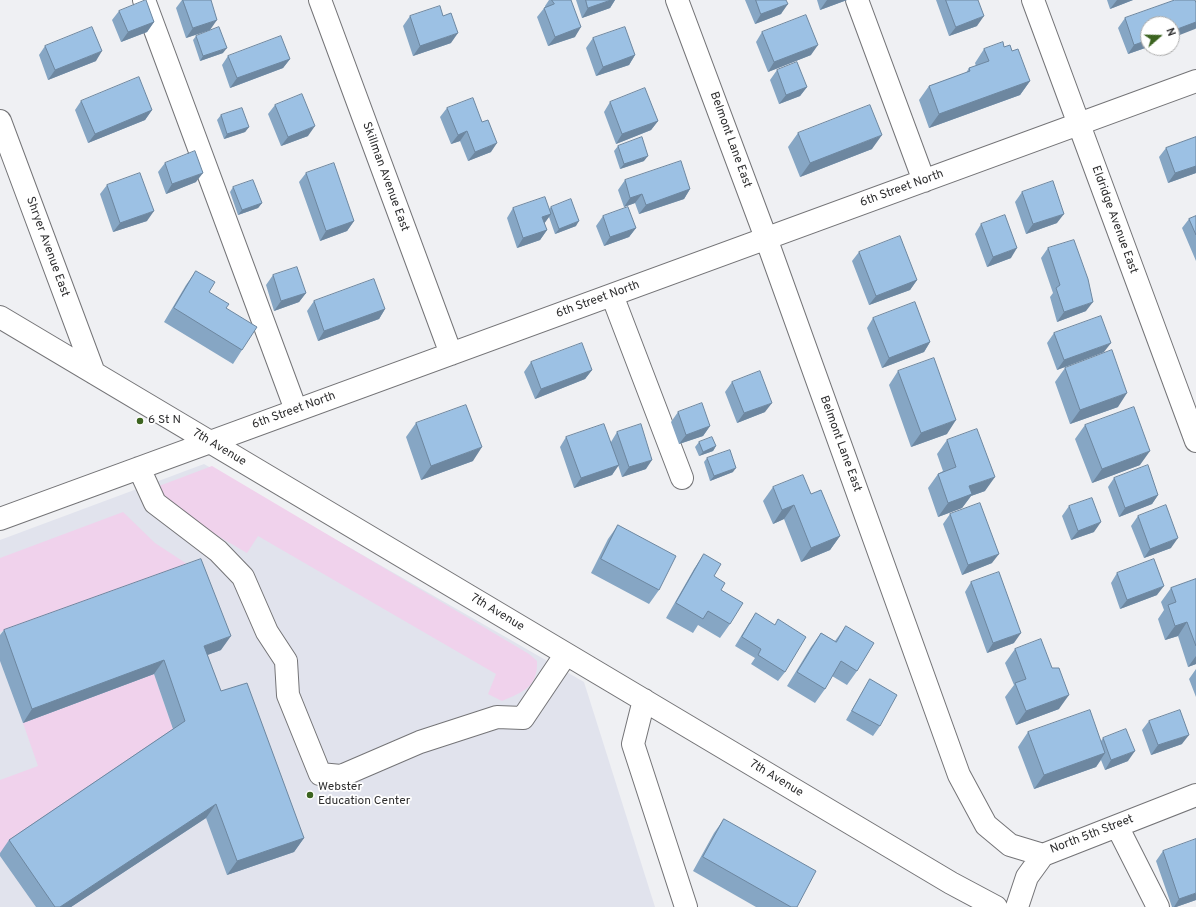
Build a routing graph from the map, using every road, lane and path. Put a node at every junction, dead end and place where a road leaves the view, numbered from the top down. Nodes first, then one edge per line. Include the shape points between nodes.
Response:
1 (144, 0) edge
2 (320, 0) edge
3 (677, 0) edge
4 (857, 0) edge
5 (1033, 0) edge
6 (1196, 81) edge
7 (0, 121) edge
8 (1079, 124) junction
9 (924, 181) junction
10 (766, 238) junction
11 (612, 295) junction
12 (0, 317) edge
13 (450, 354) junction
14 (94, 373) junction
15 (296, 410) junction
16 (1196, 440) edge
17 (210, 442) junction
18 (139, 468) junction
19 (682, 478) dead end
20 (0, 519) edge
21 (566, 654) junction
22 (644, 700) junction
23 (1194, 801) edge
24 (1117, 826) junction
25 (1043, 855) junction
26 (686, 907) edge
27 (996, 907) edge
28 (1017, 907) edge
29 (1158, 907) edge

1 - 15 street
2 - 13 street, Skillman Avenue East
3 - 10 street, Belmont Lane East
4 - 9 street
5 - 8 street, Eldridge Avenue East
6 - 8 street, 6th Street North
7 - 14 street, Shryer Avenue East
8 - 9 street, 6th Street North
8 - 16 street, Eldridge Avenue East
9 - 10 street, 6th Street North
10 - 11 street, 6th Street North
10 - 25 street, Belmont Lane East via 959,775 986,825 1010,845
11 - 13 street, 6th Street North
11 - 19 street
12 - 14 street, 7th Avenue
13 - 15 street, 6th Street North
14 - 17 street, 7th Avenue
15 - 17 street, 6th Street North
17 - 18 street, 6th Street North
17 - 21 street, 7th Avenue
18 - 20 street, 6th Street North
18 - 21 street via 154,503 218,551 243,577 267,632 286,660 288,695 320,774 341,776 420,742 497,717 523,718
21 - 22 street, 7th Avenue
22 - 26 street via 633,744
22 - 27 street, 7th Avenue via 944,879
23 - 24 street, North 5th Street
24 - 25 street, North 5th Street
24 - 29 street
25 - 28 street, North 5th Street via 1027,877

